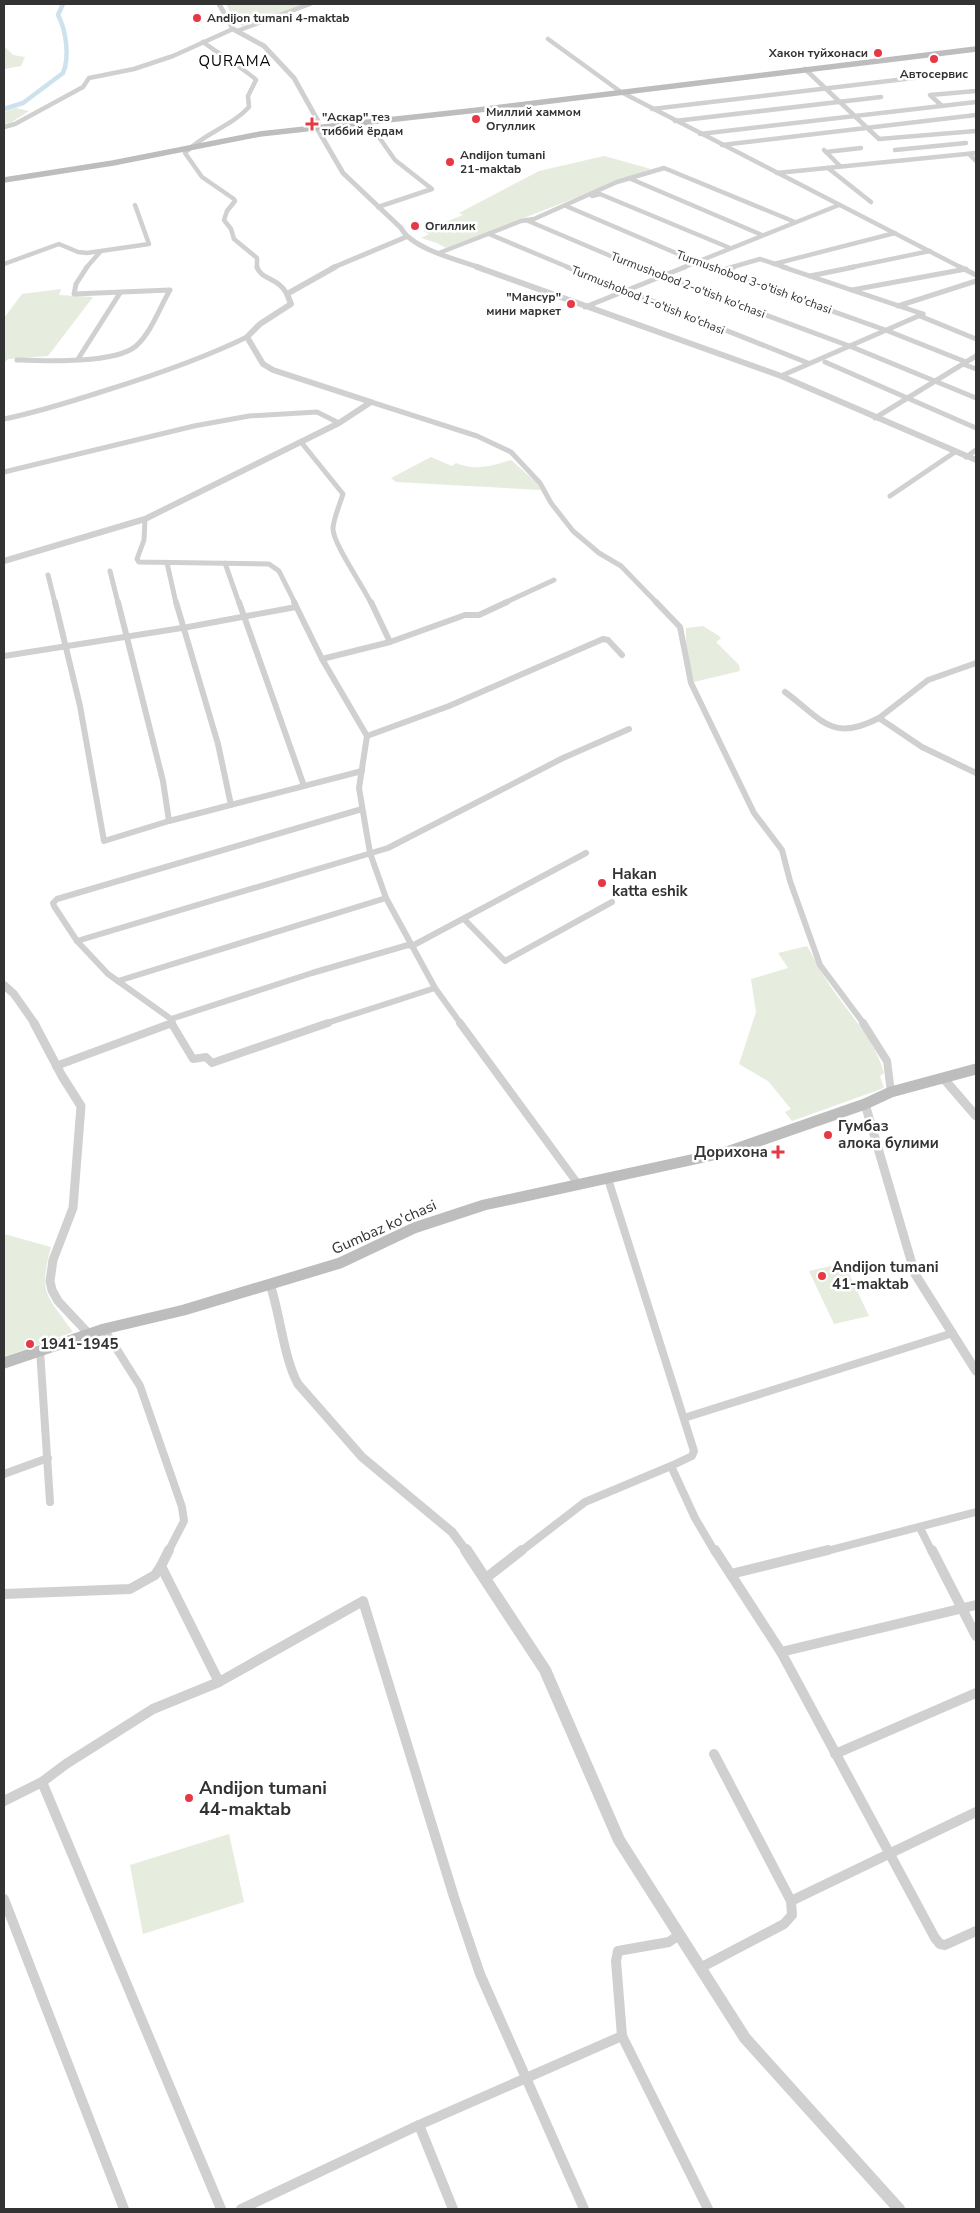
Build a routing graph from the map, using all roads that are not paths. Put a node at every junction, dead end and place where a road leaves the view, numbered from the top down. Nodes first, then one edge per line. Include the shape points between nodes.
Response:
1 (219, 4) edge
2 (310, 4) edge
3 (235, 30) junction
4 (548, 39) dead end
5 (203, 42) junction
6 (976, 49) edge
7 (806, 69) junction
8 (922, 77) dead end
9 (826, 88) junction
10 (976, 91) edge
11 (621, 92) junction
12 (881, 97) dead end
13 (839, 102) junction
14 (976, 102) edge
15 (941, 106) junction
16 (652, 109) junction
17 (853, 115) junction
18 (976, 115) edge
19 (675, 121) junction
20 (369, 123) junction
21 (4, 127) edge
22 (865, 127) junction
23 (318, 128) junction
24 (976, 132) edge
25 (700, 134) junction
26 (885, 139) junction
27 (966, 142) dead end
28 (722, 145) junction
29 (861, 148) dead end
30 (188, 149) junction
31 (895, 150) junction
32 (976, 153) edge
33 (969, 154) junction
34 (904, 160) junction
35 (976, 161) edge
36 (840, 166) junction
37 (828, 168) junction
38 (777, 173) junction
39 (631, 179) junction
40 (4, 180) edge
41 (592, 196) junction
42 (871, 202) dead end
43 (134, 205) dead end
44 (839, 205) junction
45 (566, 206) junction
46 (378, 207) junction
47 (526, 220) junction
48 (795, 222) junction
49 (895, 233) junction
50 (489, 234) junction
51 (762, 235) junction
52 (406, 238) junction
53 (730, 248) junction
54 (930, 251) junction
55 (100, 252) junction
56 (439, 253) junction
57 (696, 262) junction
58 (4, 264) edge
59 (774, 264) junction
60 (966, 270) junction
61 (718, 272) junction
62 (976, 275) edge
63 (658, 276) junction
64 (810, 276) junction
65 (976, 281) edge
66 (623, 290) junction
67 (850, 291) junction
68 (120, 293) junction
69 (287, 294) junction
70 (585, 306) junction
71 (898, 306) junction
72 (920, 316) junction
73 (888, 331) junction
74 (247, 337) junction
75 (976, 339) edge
76 (852, 346) junction
77 (976, 356) edge
78 (78, 359) junction
79 (17, 360) dead end
80 (825, 362) dead end
81 (808, 363) junction
82 (964, 363) junction
83 (976, 369) edge
84 (781, 376) junction
85 (936, 381) junction
86 (907, 398) junction
87 (976, 398) edge
88 (371, 402) junction
89 (4, 418) edge
90 (875, 418) junction
91 (340, 423) junction
92 (976, 428) edge
93 (301, 442) junction
94 (976, 450) edge
95 (955, 452) junction
96 (966, 456) junction
97 (976, 460) edge
98 (4, 472) edge
99 (890, 496) dead end
100 (145, 519) junction
101 (4, 561) edge
102 (167, 563) junction
103 (225, 563) junction
104 (110, 570) dead end
105 (48, 575) dead end
106 (554, 580) dead end
107 (296, 606) junction
108 (244, 617) junction
109 (184, 626) junction
110 (126, 636) junction
111 (390, 642) junction
112 (65, 646) junction
113 (622, 655) dead end
114 (4, 656) edge
115 (322, 659) junction
116 (976, 663) edge
117 (785, 692) dead end
118 (879, 718) junction
119 (629, 729) dead end
120 (367, 736) junction
121 (362, 771) junction
122 (976, 774) edge
123 (304, 786) junction
124 (231, 805) junction
125 (362, 809) junction
126 (169, 821) junction
127 (370, 853) junction
128 (586, 854) dead end
129 (386, 898) junction
130 (612, 902) dead end
131 (464, 919) junction
132 (77, 941) junction
133 (412, 946) junction
134 (118, 982) junction
135 (4, 986) edge
136 (435, 988) junction
137 (171, 1022) junction
138 (56, 1066) junction
139 (976, 1069) edge
140 (944, 1079) junction
141 (891, 1092) junction
142 (865, 1104) junction
143 (976, 1116) edge
144 (608, 1178) junction
145 (578, 1184) junction
146 (270, 1284) junction
147 (104, 1329) junction
148 (953, 1333) junction
149 (89, 1334) junction
150 (40, 1350) junction
151 (4, 1363) edge
152 (976, 1371) edge
153 (684, 1418) junction
154 (48, 1458) junction
155 (671, 1466) junction
156 (4, 1474) edge
157 (50, 1502) dead end
158 (976, 1512) edge
159 (920, 1528) junction
160 (161, 1566) junction
161 (731, 1574) junction
162 (486, 1578) junction
163 (4, 1594) edge
164 (976, 1605) edge
165 (962, 1609) junction
166 (976, 1636) edge
167 (781, 1652) junction
168 (219, 1682) junction
169 (976, 1693) edge
170 (714, 1754) dead end
171 (835, 1754) junction
172 (42, 1782) junction
173 (4, 1801) edge
174 (976, 1812) edge
175 (888, 1853) junction
176 (4, 1899) edge
177 (790, 1902) junction
178 (976, 1931) edge
179 (680, 1935) junction
180 (700, 1968) junction
181 (622, 2036) junction
182 (526, 2077) junction
183 (420, 2125) junction
184 (124, 2209) edge
185 (221, 2209) edge
186 (241, 2209) edge
187 (453, 2209) edge
188 (584, 2209) edge
189 (708, 2209) edge
190 (899, 2209) edge

1 - 3 street
2 - 3 street
3 - 5 street
3 - 23 street via 264,46 294,78 318,121
4 - 11 street
5 - 21 street via 134,69 89,78 83,87
5 - 30 street via 256,80 248,96 249,107 239,119 198,138
6 - 7 main road
7 - 9 street
7 - 11 main road
8 - 9 street
9 - 13 street
9 - 16 street
10 - 15 street via 930,95
11 - 16 street
11 - 20 main road
12 - 13 street
13 - 17 street
13 - 19 street
14 - 15 street
15 - 17 street
16 - 19 street
17 - 22 street
17 - 25 street
18 - 22 street
19 - 25 street
20 - 23 main road
20 - 46 street via 395,160 432,189
22 - 26 street via 877,138
22 - 28 street
23 - 30 main road via 260,134
23 - 46 street via 343,173
24 - 26 street
25 - 28 street
26 - 31 street
27 - 31 street
28 - 38 street
29 - 36 street via 825,150
30 - 40 main road
30 - 69 street via 185,153 202,180 234,199 224,220 234,239 257,258 258,272 281,284
31 - 34 street
32 - 33 street
33 - 34 street
33 - 35 street
34 - 36 street
36 - 37 street
37 - 38 street
37 - 42 street
38 - 44 street
39 - 41 street via 595,191
39 - 48 street via 664,168
39 - 51 street
41 - 45 street
41 - 53 street via 600,194
43 - 55 street via 149,244
44 - 48 street
44 - 49 street
45 - 47 street
45 - 57 street, Turmushobod 3-o'tish ko'chasi
46 - 52 street via 401,228
47 - 50 street
47 - 63 street, Turmushobod 2-o'tish ko'chasi
48 - 51 street
49 - 54 street
49 - 59 street
50 - 56 street
50 - 66 street, Turmushobod 1-o'tish ko'chasi
51 - 53 street
52 - 56 street
52 - 69 street via 332,268
53 - 57 street
54 - 60 street
54 - 64 street
55 - 58 street via 78,252 59,244
55 - 68 street via 83,273 73,293
56 - 70 street
57 - 61 street, Turmushobod 3-o'tish ko'chasi
57 - 63 street
59 - 61 street via 758,259
59 - 64 street
60 - 62 street
60 - 67 street
61 - 73 street, Turmushobod 3-o'tish ko'chasi
63 - 66 street
63 - 76 street, Turmushobod 2-o'tish ko'chasi
64 - 67 street
65 - 71 street
66 - 70 street
66 - 81 street, Turmushobod 1-o'tish ko'chasi
67 - 71 street
68 - 78 street
68 - 78 street via 170,290 135,348
69 - 74 street via 291,304 260,324
70 - 84 street
71 - 72 street via 923,314
72 - 73 street
72 - 75 street
73 - 76 street
73 - 82 street, Turmushobod 3-o'tish ko'chasi
74 - 88 street via 263,364 274,370
74 - 89 street via 174,369 34,413
76 - 81 street
76 - 85 street, Turmushobod 2-o'tish ko'chasi
77 - 82 street
78 - 79 street
80 - 86 street
81 - 84 street
82 - 83 street, Turmushobod 3-o'tish ko'chasi
82 - 85 street
84 - 90 street
85 - 86 street
85 - 87 street, Turmushobod 2-o'tish ko'chasi
86 - 90 street
86 - 92 street
88 - 91 street
88 - 141 street via 430,419 511,452 540,483 573,531 621,566 680,627 691,683 754,814 782,850 790,881 812,937 811,947 835,987 867,1026 887,1061
90 - 95 street
91 - 93 street
91 - 98 street via 317,412 249,416 194,426
93 - 100 street
93 - 111 street via 343,494 333,527 334,541 360,580
94 - 96 street
95 - 96 street
95 - 99 street
96 - 97 street
100 - 101 street
100 - 102 street via 143,546 137,561
102 - 103 street
102 - 109 street
103 - 107 street via 275,566
103 - 108 street
104 - 110 street
105 - 112 street
106 - 111 street via 479,615 465,615
107 - 108 street
107 - 115 street
108 - 109 street
108 - 123 street
109 - 110 street
109 - 124 street via 225,766
110 - 112 street
110 - 126 street via 163,781
111 - 115 street
112 - 114 street
112 - 126 street via 80,706 104,840
113 - 120 street via 608,640 603,640 458,703
115 - 120 street
116 - 118 street via 928,680
117 - 118 street via 824,724 840,731 867,726
118 - 122 street via 922,747
119 - 127 street via 563,758 388,848
120 - 121 street
121 - 123 street
121 - 125 street via 359,788
123 - 124 street
124 - 126 street
125 - 127 street
125 - 132 street via 57,899 54,906
127 - 129 street
127 - 132 street
128 - 131 street
129 - 133 street
129 - 134 street
130 - 131 street via 505,961
131 - 133 street
132 - 134 street via 95,964
133 - 136 street
133 - 137 street via 312,973
134 - 137 street
135 - 138 street via 14,994 40,1031
136 - 137 street via 212,1063 206,1057 193,1058
136 - 145 street
137 - 138 street
138 - 149 street via 78,1099 81,1114 73,1208 56,1253 50,1284 55,1295
139 - 140 main road, Gumbaz ko'chasi
140 - 141 main road, Gumbaz ko'chasi
140 - 143 street
141 - 142 main road, Gumbaz ko'chasi
142 - 144 main road, Gumbaz ko'chasi via 727,1152
142 - 148 street via 915,1274
144 - 145 main road, Gumbaz ko'chasi
144 - 153 street
145 - 146 main road, Gumbaz ko'chasi via 445,1216 340,1263
146 - 147 main road, Gumbaz ko'chasi via 184,1310
146 - 162 street via 292,1373 298,1384 362,1457 452,1532
147 - 149 main road, Gumbaz ko'chasi
147 - 160 street via 140,1386 182,1507 184,1521
148 - 152 street
148 - 153 street
149 - 150 main road, Gumbaz ko'chasi
150 - 151 main road, Gumbaz ko'chasi
150 - 154 street
153 - 155 street via 694,1451 692,1456
154 - 156 street
154 - 157 street
155 - 161 street via 695,1518
155 - 162 street via 584,1502
158 - 159 street
159 - 161 street
159 - 165 street
160 - 163 street via 155,1575 130,1589
160 - 168 street
161 - 167 street
162 - 179 street via 545,1670 619,1840
164 - 165 street
165 - 166 street
165 - 167 street
167 - 171 street
168 - 172 street via 153,1709
168 - 182 street via 363,1601 480,1974
169 - 171 street
170 - 177 street
171 - 175 street
172 - 173 street
172 - 185 street
174 - 175 street
175 - 177 street
175 - 178 street via 940,1944 945,1945
176 - 184 street
177 - 180 street via 792,1915 784,1924
179 - 180 street
179 - 181 street via 669,1942 618,1951
180 - 190 street via 745,2038
181 - 182 street
181 - 189 street
182 - 183 street
182 - 188 street
183 - 186 street
183 - 187 street

